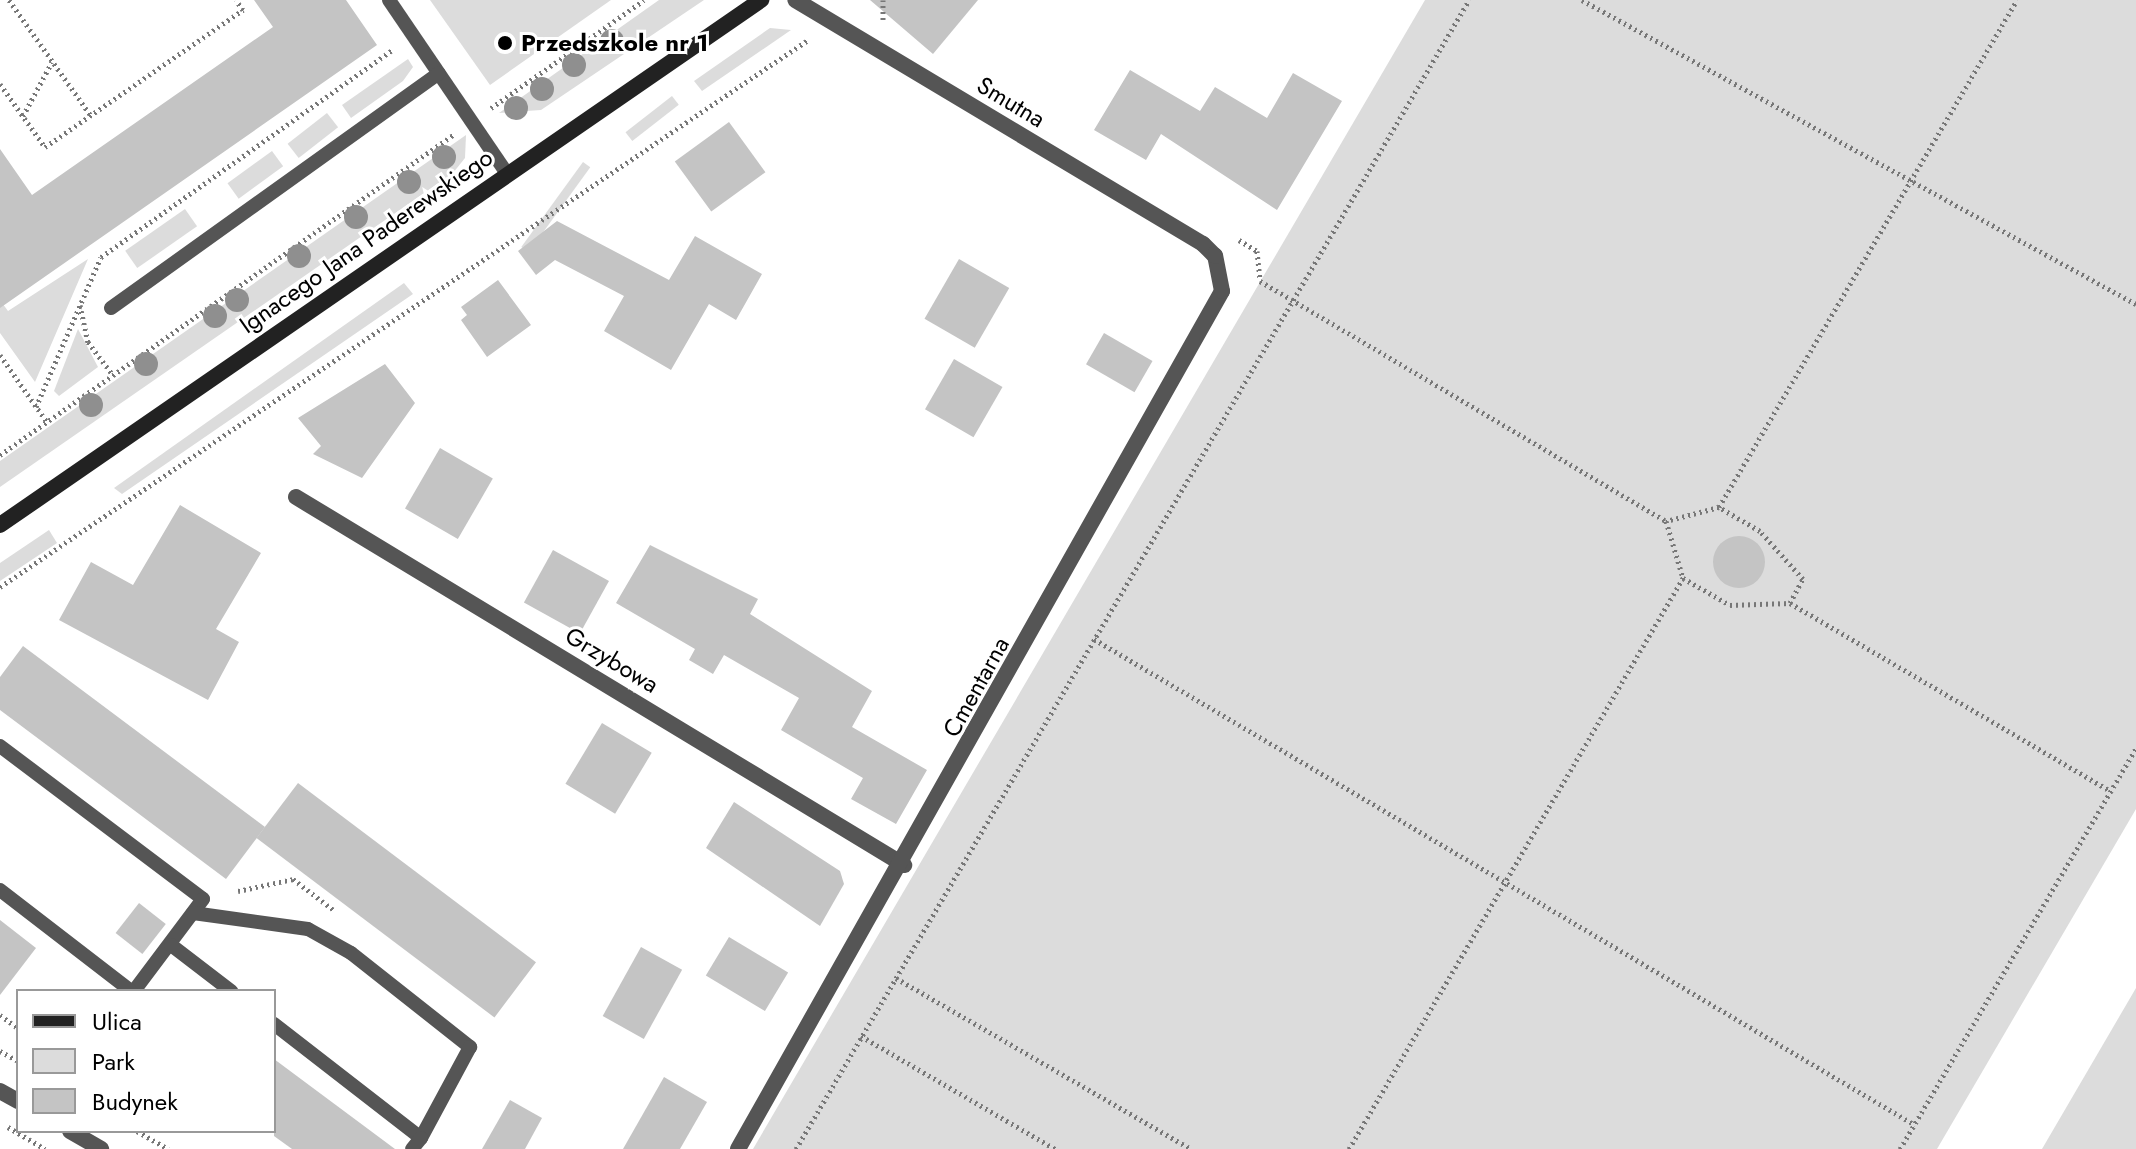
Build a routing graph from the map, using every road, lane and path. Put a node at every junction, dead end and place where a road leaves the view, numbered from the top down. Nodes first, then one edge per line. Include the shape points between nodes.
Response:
1 (9, 0) edge
2 (236, 0) edge
3 (389, 0) edge
4 (644, 0) edge
5 (761, 0) edge
6 (796, 0) edge
7 (1469, 0) edge
8 (1582, 0) edge
9 (2017, 0) edge
10 (804, 38) dead end
11 (400, 45) dead end
12 (52, 62) junction
13 (439, 73) junction
14 (0, 84) edge
15 (23, 116) junction
16 (91, 116) junction
17 (472, 121) junction
18 (506, 172) junction
19 (1914, 177) junction
20 (1203, 244) joint
21 (1260, 281) dead end
22 (1292, 301) junction
23 (80, 304) junction
24 (2136, 304) edge
25 (111, 308) dead end
26 (0, 355) edge
27 (113, 375) junction
28 (36, 407) junction
29 (47, 422) junction
30 (0, 455) edge
31 (296, 497) dead end
32 (1719, 507) junction
33 (1666, 521) junction
34 (0, 525) edge
35 (1683, 578) junction
36 (0, 587) edge
37 (1790, 603) junction
38 (1094, 639) junction
39 (0, 746) edge
40 (2136, 748) edge
41 (2111, 791) junction
42 (904, 865) junction
43 (1505, 882) junction
44 (0, 890) edge
45 (223, 894) dead end
46 (193, 913) junction
47 (341, 916) dead end
48 (171, 945) junction
49 (896, 978) junction
50 (130, 989) edge
51 (135, 989) edge
52 (228, 989) edge
53 (276, 1026) edge
54 (861, 1036) junction
55 (1915, 1125) junction
56 (17, 1133) edge
57 (73, 1133) edge
58 (140, 1133) edge
59 (417, 1143) edge
60 (45, 1149) edge
61 (101, 1149) edge
62 (168, 1149) edge
63 (738, 1149) edge
64 (796, 1149) edge
65 (1055, 1149) edge
66 (1191, 1149) edge
67 (1349, 1149) edge
68 (1900, 1149) edge

1 - 12 path
2 - 16 path via 243,10
3 - 13 lane
4 - 17 path
5 - 18 main road, Ignacego Jana Paderewskiego
6 - 20 street, Smutna
7 - 22 path
8 - 19 path
9 - 19 path
10 - 36 path
11 - 23 path via 101,257
12 - 15 path
12 - 16 path
13 - 17 lane
13 - 25 lane
14 - 15 path
15 - 16 path via 45,147
17 - 18 lane
17 - 27 path
18 - 34 main road, Ignacego Jana Paderewskiego
19 - 24 path
19 - 32 path
20 - 42 street, Cmentarna via 1220,272 1214,313
21 - 22 path
22 - 33 path
22 - 38 path
23 - 27 path via 88,342
23 - 28 path
26 - 28 path
27 - 29 path
28 - 29 path
29 - 30 path
31 - 42 street, Grzybowa
32 - 33 path
32 - 37 path via 1760,531 1803,579
33 - 35 path
35 - 37 path via 1730,605
35 - 43 path
37 - 41 path
38 - 43 path
38 - 49 path
39 - 46 lane via 203,899
40 - 41 path
41 - 55 path
42 - 63 street, Cmentarna
43 - 55 path
43 - 67 path
44 - 50 lane
45 - 47 path via 293,879
46 - 48 lane
46 - 59 lane via 308,929 351,953 470,1047
48 - 51 lane
48 - 52 lane
49 - 54 path
49 - 66 path
53 - 59 lane
54 - 64 path
54 - 65 path
55 - 68 path
56 - 60 path
57 - 61 street
58 - 62 path

